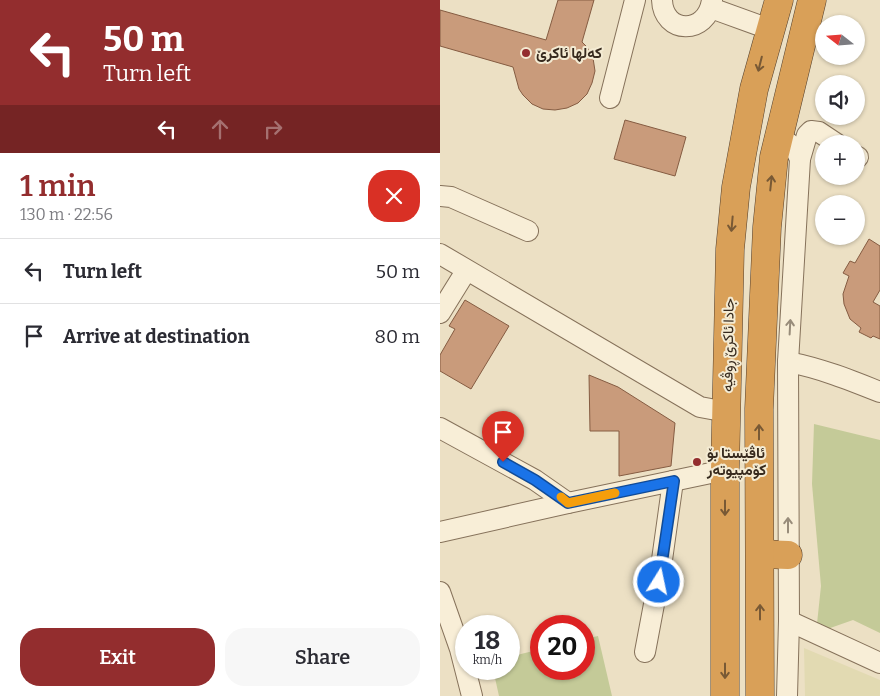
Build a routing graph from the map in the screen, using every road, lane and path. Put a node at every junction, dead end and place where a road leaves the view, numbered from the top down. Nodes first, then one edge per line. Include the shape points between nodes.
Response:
1 (635, 0) edge
2 (662, 0) edge
3 (779, 0) edge
4 (814, 3) edge
5 (711, 4) edge
6 (769, 30) junction
7 (610, 98) dead end
8 (823, 135) edge
9 (779, 137) junction
10 (800, 159) junction
11 (440, 196) edge
12 (528, 231) dead end
13 (440, 254) edge
14 (466, 270) junction
15 (440, 313) edge
16 (788, 362) junction
17 (880, 392) edge
18 (727, 412) junction
19 (440, 428) edge
20 (725, 470) junction
21 (674, 481) junction
22 (568, 503) junction
23 (440, 532) edge
24 (760, 554) junction
25 (788, 555) junction
26 (440, 592) edge
27 (789, 621) junction
28 (645, 652) dead end
29 (880, 663) edge
30 (472, 696) edge
31 (725, 696) edge
32 (760, 696) edge
33 (787, 696) edge

1 - 7 street
2 - 5 street via 667,16 679,25 687,26 702,21
3 - 6 highway, جادا ئاکرێ ڕوڤیە
4 - 9 highway
5 - 6 street
6 -> 18 highway, جادا ئاکرێ ڕوڤیە via 754,89 736,187 730,249
8 - 10 street via 811,131 807,135
9 - 10 street via 796,149
24 -> 9 highway via 759,409 763,290 774,157
16 -> 10 street
11 - 12 street via 451,197
13 - 14 street
14 - 15 street
14 - 18 street via 700,407
16 - 17 street via 839,376
25 -> 16 street
18 - 20 highway, جادا ئاکرێ ڕوڤیە
19 - 22 street via 535,480
20 - 21 street
20 -> 31 highway, جادا ئاکرێ ڕوڤیە
21 - 22 street
21 - 28 street
22 - 23 street
24 - 25 highway
32 -> 24 highway
25 - 27 street
26 - 30 street
27 - 29 street
27 - 33 street

